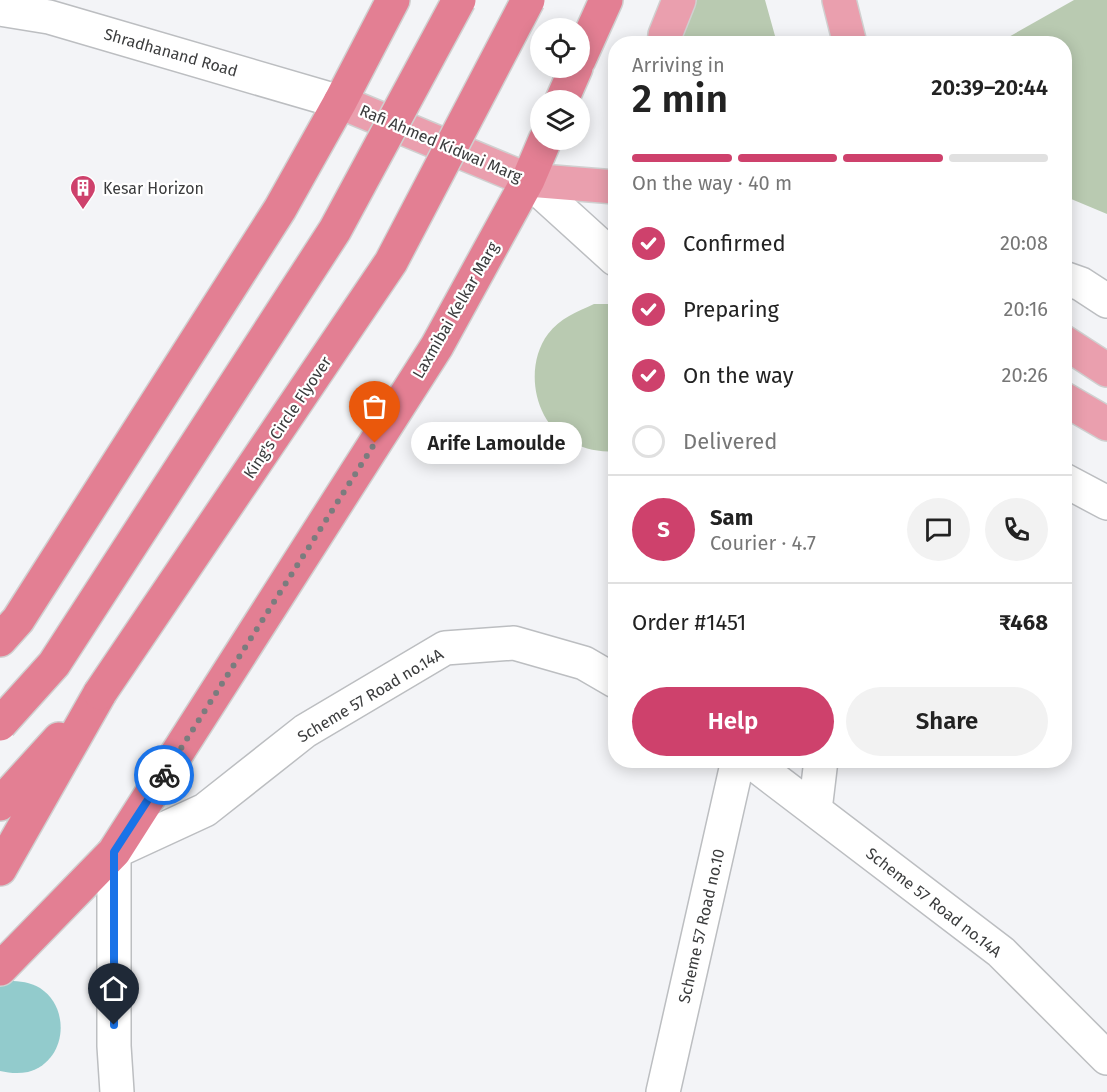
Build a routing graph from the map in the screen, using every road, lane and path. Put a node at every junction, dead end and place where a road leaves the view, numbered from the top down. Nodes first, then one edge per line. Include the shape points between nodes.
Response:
1 (393, 0) edge
2 (459, 0) edge
3 (528, 0) edge
4 (606, 0) edge
5 (680, 0) edge
6 (839, 0) edge
7 (0, 9) edge
8 (590, 36) edge
9 (665, 36) edge
10 (848, 36) edge
11 (340, 102) junction
12 (541, 150) edge
13 (528, 180) junction
14 (608, 186) edge
15 (608, 253) edge
16 (1072, 281) edge
17 (1107, 301) edge
18 (1072, 347) edge
19 (1107, 370) edge
20 (1072, 404) edge
21 (1107, 424) edge
22 (1072, 484) edge
23 (1107, 503) edge
24 (0, 640) edge
25 (608, 677) edge
26 (100, 693) junction
27 (0, 724) edge
28 (736, 768) edge
29 (759, 768) edge
30 (820, 768) edge
31 (0, 804) edge
32 (814, 810) junction
33 (114, 852) junction
34 (0, 869) edge
35 (0, 969) edge
36 (1107, 1058) edge
37 (117, 1092) edge
38 (663, 1092) edge

1 - 11 highway
2 - 27 highway, bridge via 335,231 54,664
3 - 26 highway, King's Circle Flyover, bridge via 391,262
4 - 8 highway
5 - 9 main road
6 - 10 main road
7 - 11 street, Shradhanand Road via 50,17
11 - 13 main road, Rafi Ahmed Kidwai Marg
11 - 24 highway via 280,209 18,620
12 - 13 highway, Laxmibai Kelkar Marg
13 - 14 main road, Rafi Ahmed Kidwai Marg
13 - 15 street
13 - 33 highway, Laxmibai Kelkar Marg via 437,346
16 - 17 street
18 - 19 main road
20 - 21 main road
22 - 23 street
25 - 33 street, Scheme 57 Road no.14A via 584,663 514,643 445,648 305,731 205,810
26 - 31 highway, King's Circle Flyover
26 - 34 highway
28 - 38 street, Scheme 57 Road no.10
29 - 32 street, Scheme 57 Road no.14A
30 - 32 street
32 - 36 street, Scheme 57 Road no.14A via 1001,952
33 - 35 highway, Laxmibai Kelkar Marg
33 - 37 street

